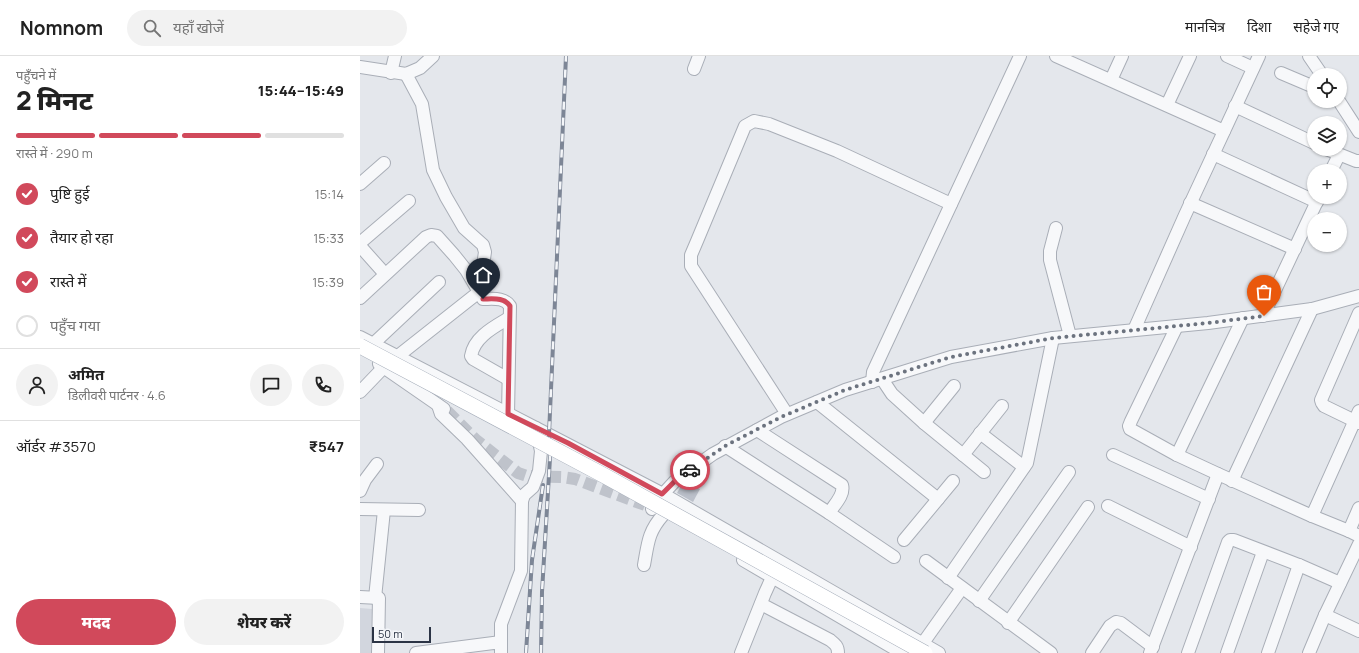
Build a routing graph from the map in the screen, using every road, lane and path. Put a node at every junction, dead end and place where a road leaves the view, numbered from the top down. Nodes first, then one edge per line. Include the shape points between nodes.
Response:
1 (395, 56) edge
2 (433, 56) edge
3 (698, 56) edge
4 (1020, 56) edge
5 (1122, 56) edge
6 (1190, 56) edge
7 (1227, 56) edge
8 (1259, 56) edge
9 (1309, 56) edge
10 (1063, 57) edge
11 (360, 67) edge
12 (1254, 68) junction
13 (1317, 68) edge
14 (694, 69) dead end
15 (391, 73) junction
16 (1281, 73) dead end
17 (406, 74) junction
18 (1111, 80) junction
19 (1307, 84) edge
20 (1167, 105) junction
21 (1235, 106) junction
22 (1344, 108) edge
23 (1224, 131) junction
24 (1359, 132) edge
25 (1307, 140) edge
26 (1213, 154) junction
27 (1342, 156) edge
28 (1359, 161) edge
29 (384, 164) dead end
30 (360, 184) edge
31 (1307, 194) edge
32 (409, 201) dead end
33 (1190, 203) junction
34 (952, 204) junction
35 (1316, 204) edge
36 (1056, 228) dead end
37 (360, 243) edge
38 (360, 246) edge
39 (1295, 249) junction
40 (385, 274) junction
41 (439, 282) dead end
42 (479, 292) junction
43 (1359, 296) edge
44 (360, 298) edge
45 (1312, 309) junction
46 (1359, 313) edge
47 (1264, 316) junction
48 (509, 318) junction
49 (1243, 318) junction
50 (1177, 326) junction
51 (1134, 330) junction
52 (1356, 331) edge
53 (1070, 336) junction
54 (360, 337) edge
55 (1053, 338) junction
56 (367, 345) edge
57 (360, 354) edge
58 (398, 356) junction
59 (384, 367) junction
60 (508, 379) junction
61 (877, 380) junction
62 (954, 386) dead end
63 (360, 392) edge
64 (817, 402) junction
65 (1002, 406) dead end
66 (508, 414) junction
67 (787, 414) junction
68 (1357, 418) edge
69 (924, 423) junction
70 (536, 428) junction
71 (757, 430) junction
72 (980, 434) junction
73 (725, 446) junction
74 (963, 455) junction
75 (1113, 455) dead end
76 (1177, 455) junction
77 (376, 464) dead end
78 (1024, 467) junction
79 (984, 472) dead end
80 (1069, 472) dead end
81 (1218, 474) junction
82 (953, 481) dead end
83 (1232, 481) junction
84 (360, 492) edge
85 (662, 494) junction
86 (938, 499) junction
87 (1209, 499) junction
88 (522, 501) junction
89 (1108, 506) dead end
90 (1088, 507) dead end
91 (1359, 508) edge
92 (360, 509) edge
93 (384, 510) junction
94 (419, 510) dead end
95 (829, 513) junction
96 (663, 515) junction
97 (1312, 516) junction
98 (1354, 534) edge
99 (904, 540) dead end
100 (1359, 544) edge
101 (1191, 548) junction
102 (1263, 552) junction
103 (894, 557) dead end
104 (926, 561) dead end
105 (782, 563) junction
106 (644, 565) dead end
107 (1299, 565) junction
108 (1354, 567) edge
109 (948, 578) junction
110 (776, 579) junction
111 (1340, 582) junction
112 (962, 588) junction
113 (360, 598) edge
114 (375, 598) junction
115 (979, 601) junction
116 (764, 605) junction
117 (1325, 615) junction
118 (1008, 623) junction
119 (1359, 631) edge
120 (501, 648) edge
121 (924, 648) edge
122 (1152, 650) edge
123 (1313, 652) edge
124 (378, 653) edge
125 (416, 653) edge
126 (741, 653) edge
127 (750, 653) edge
128 (838, 653) edge
129 (902, 653) edge
130 (939, 653) edge
131 (1051, 653) edge
132 (1092, 653) edge
133 (1188, 653) edge
134 (1227, 653) edge
135 (1268, 653) edge

1 - 15 street
2 - 17 street via 420,68
3 - 14 street
4 - 34 street
5 - 18 street
6 - 20 street
7 - 12 street
8 - 12 street
9 - 13 street
10 - 18 street
11 - 15 street
12 - 21 street
15 - 17 street
16 - 19 street
17 - 42 street via 422,104 433,170 464,228 483,245 485,252
18 - 20 street
20 - 23 street
21 - 23 street
21 - 25 street
22 - 24 street
23 - 26 street
26 - 31 street
26 - 33 street
27 - 28 street
29 - 30 street
32 - 37 street
33 - 39 street
33 - 51 street
34 - 61 street via 873,372
34 - 67 street via 837,151 769,124 754,121 746,126 691,255 691,266
35 - 39 street
36 - 53 street via 1050,260
38 - 40 street
39 - 47 street
40 - 42 street via 426,236 434,235 466,270
40 - 44 street
41 - 56 street
42 - 48 street via 483,299 508,302 511,310
42 - 58 street
43 - 45 street
45 - 47 street
45 - 83 street
46 - 52 street
47 - 49 street
48 - 60 street
48 - 60 street via 483,335 472,350 471,356
49 - 50 street
49 - 76 street
50 - 51 street
50 - 76 street via 1129,426 1130,429
51 - 53 street
52 - 68 street via 1321,400 1324,406
53 - 55 street
54 - 56 street
55 - 61 street via 951,357
55 - 78 street via 1027,463
56 - 58 street
56 - 121 main road, bridge
57 - 59 street
58 - 59 street
58 - 66 street
59 - 63 street
59 - 88 street via 443,408 441,414
60 - 66 street
61 - 64 street
61 - 69 street
62 - 69 street
64 - 67 street
64 - 86 street
65 - 72 street
66 - 70 street
67 - 71 street
68 - 97 street
69 - 74 street
70 - 85 street
70 - 88 street via 540,451 539,471 533,487 524,495
71 - 73 street
71 - 95 street via 842,485 841,495
72 - 74 street
72 - 78 street
73 - 85 street via 675,481
73 - 95 street
74 - 79 street
75 - 87 street
76 - 81 street
77 - 84 street
78 - 109 street
80 - 115 street
81 - 83 street
81 - 87 street
82 - 86 street
83 - 97 street
85 - 96 street via 649,507
85 - 105 street
86 - 99 street
87 - 101 street
88 - 120 street via 521,571 502,624
89 - 101 street
90 - 118 street
91 - 98 street
92 - 93 street
93 - 94 street
93 - 114 street
95 - 103 street
96 - 106 street via 652,529
96 - 110 street
97 - 98 street
100 - 108 street
101 - 122 street
102 - 107 street
102 - 133 street via 1234,540 1228,542
102 - 134 street
104 - 109 street
105 - 110 street
105 - 121 street
107 - 111 street
107 - 135 street
108 - 111 street
109 - 112 street
110 - 116 street
110 - 129 street
111 - 117 street
112 - 115 street
112 - 121 street
113 - 114 street
114 - 124 street via 379,598
115 - 118 street
116 - 126 street
116 - 127 street
116 - 128 street via 830,640 836,645
117 - 119 street
117 - 123 street
118 - 131 street
120 - 125 street
121 - 130 street
122 - 132 street via 1121,623 1116,622 1110,626

